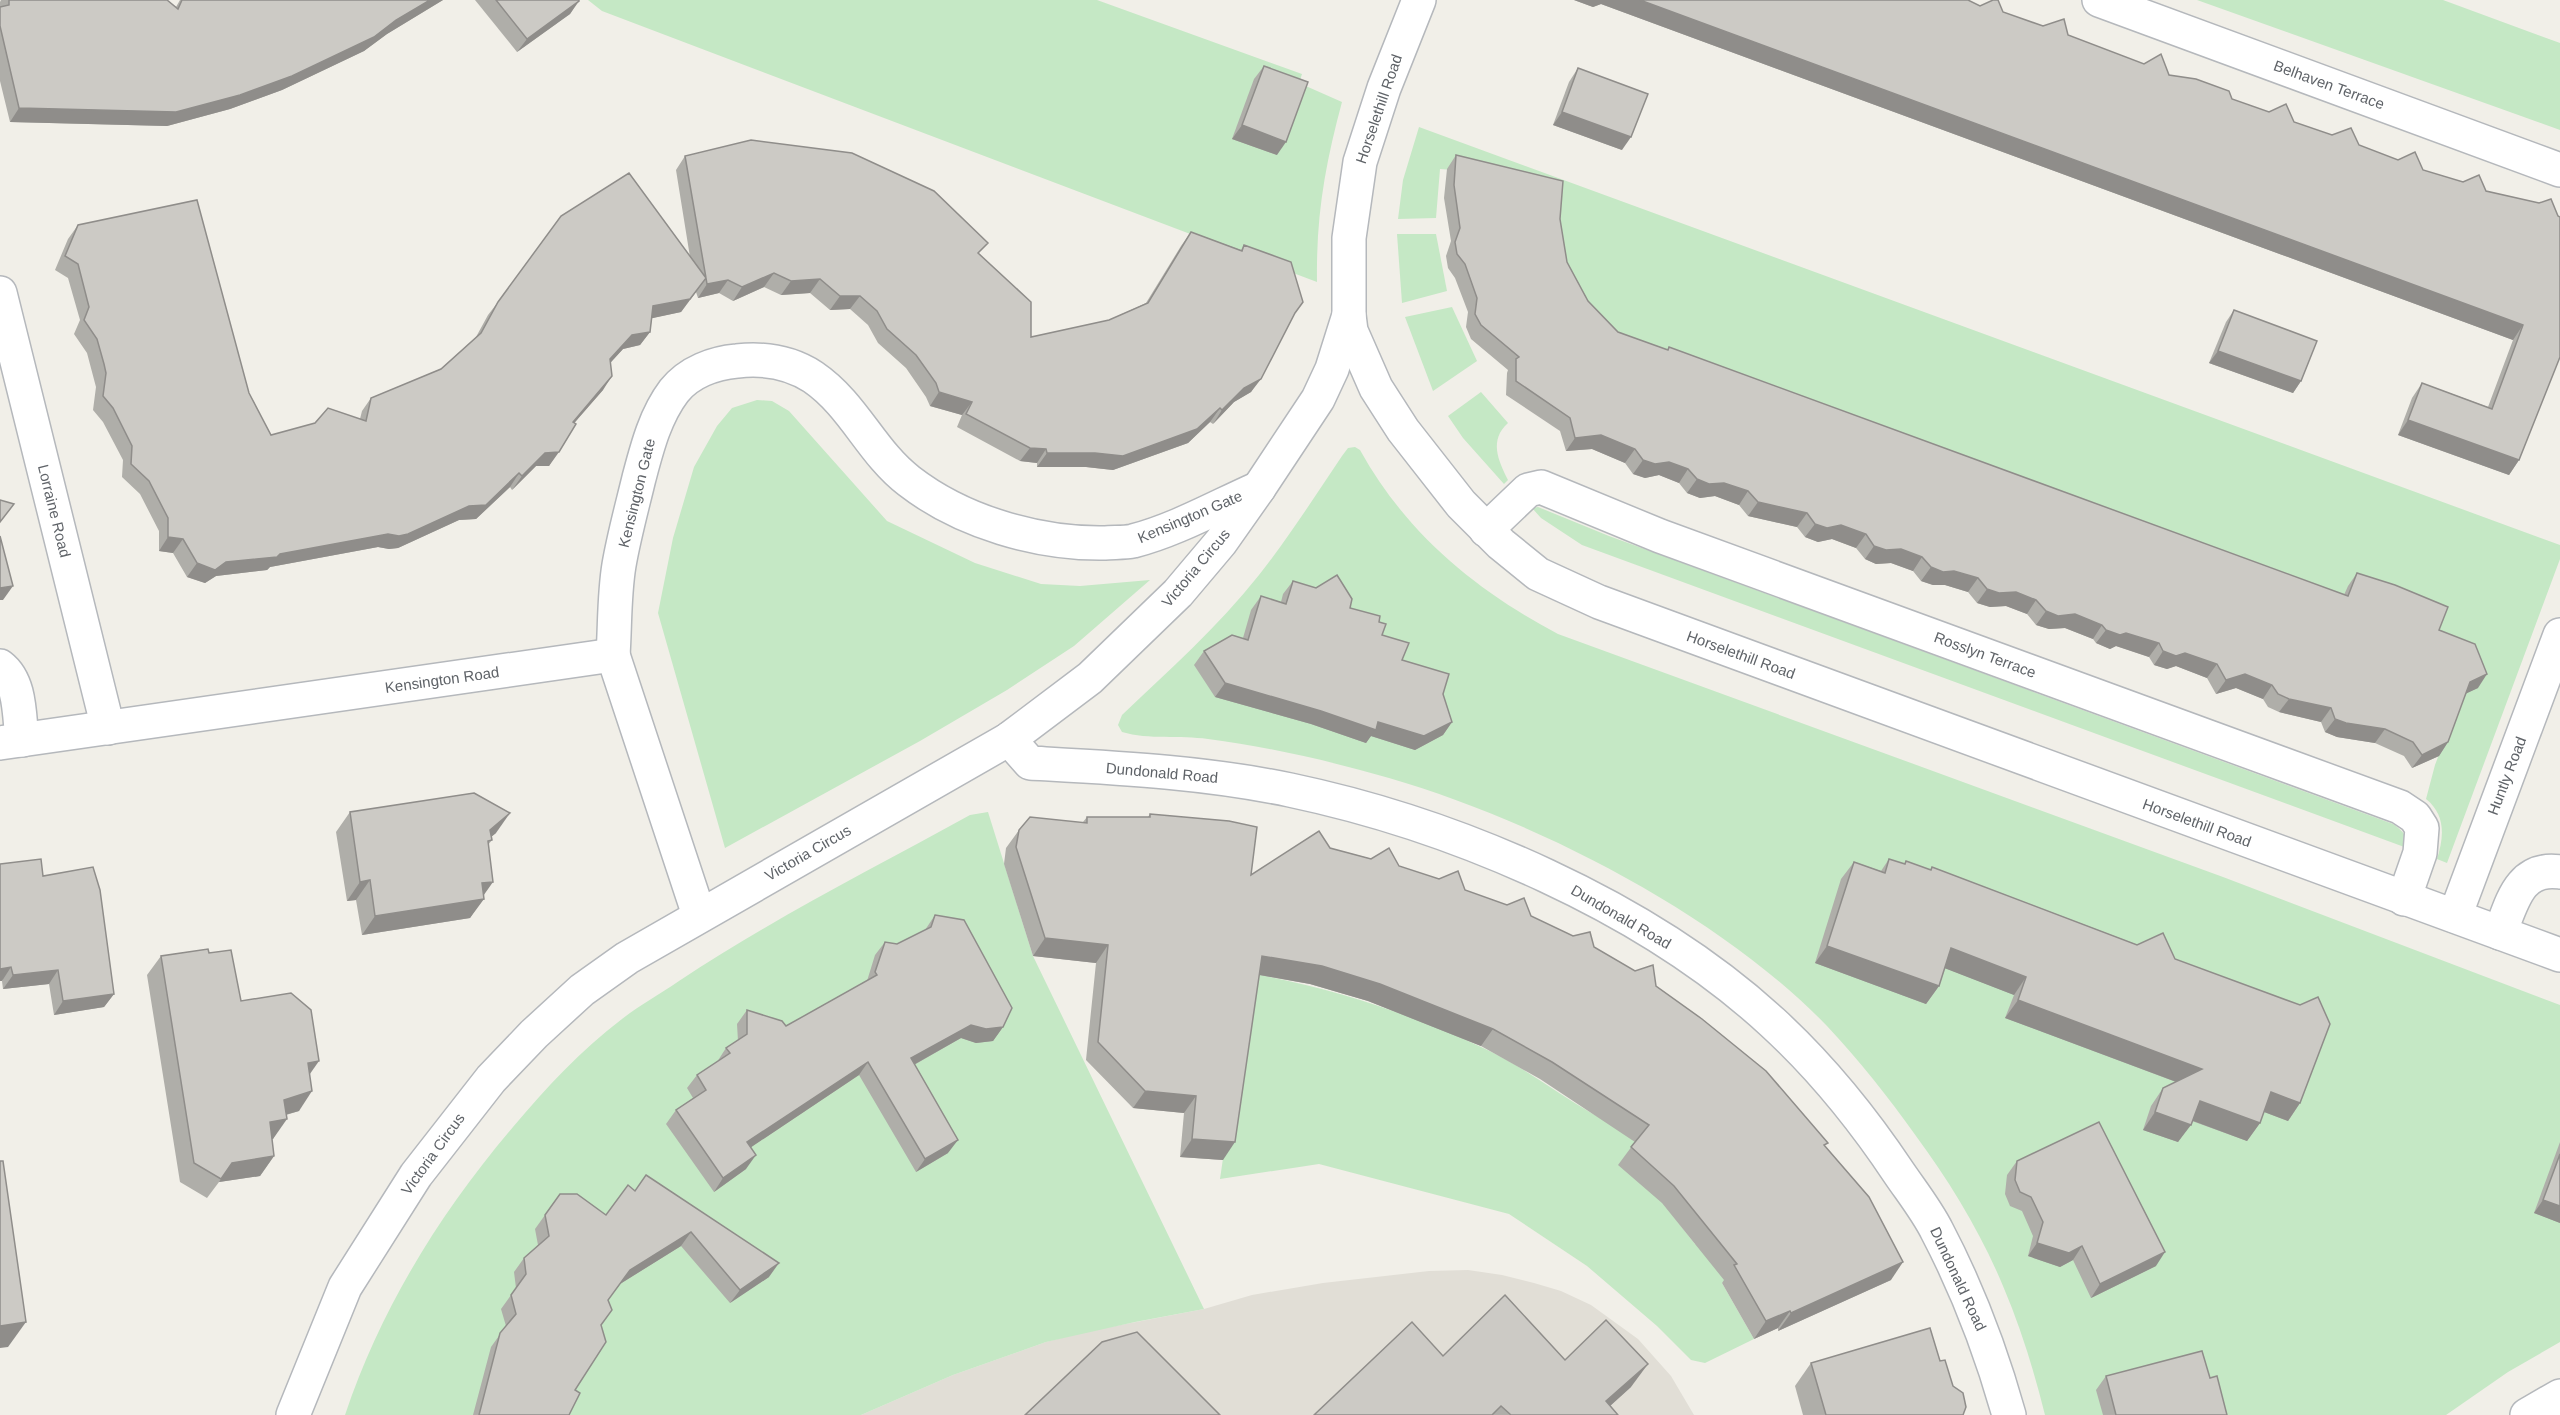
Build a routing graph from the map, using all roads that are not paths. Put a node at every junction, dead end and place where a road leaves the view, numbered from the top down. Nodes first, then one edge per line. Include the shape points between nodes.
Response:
1 (1419, 0) edge
2 (2099, 0) edge
3 (2560, 170) edge
4 (0, 293) edge
5 (1349, 315) junction
6 (1259, 488) junction
7 (1486, 530) junction
8 (2560, 635) edge
9 (613, 655) junction
10 (0, 666) edge
11 (108, 728) junction
12 (1009, 739) junction
13 (11, 741) edge
14 (2560, 872) edge
15 (2404, 899) junction
16 (699, 915) junction
17 (2454, 916) junction
18 (2500, 933) junction
19 (2560, 955) edge
20 (2560, 1396) edge
21 (293, 1415) edge
22 (2008, 1415) edge
23 (2527, 1415) edge

1 - 5 street, Horselethill Road via 1360,162 1349,238
2 - 3 street, Belhaven Terrace
4 - 11 street, Lorraine Road
5 - 6 street, Victoria Circus via 1318,399
5 - 7 street, Horselethill Road via 1351,331 1376,388 1422,455
6 - 9 street, Kensington Gate via 1162,532 1129,542 1077,543 1030,535 942,503 909,481 878,452 847,407 813,377 784,363 757,359 723,362 696,372 675,390 648,441 619,567
6 - 12 street, Victoria Circus via 1178,593 1090,678
7 - 15 street, Horselethill Road via 1538,574 1577,594
7 - 15 street, Rosslyn Terrace via 1528,490 1541,487 1660,536 2400,807 2415,817 2422,828 2420,853
8 - 17 street, Huntly Road
9 - 11 street, Kensington Road
9 - 16 street
10 - 13 street via 15,685
11 - 13 street, Kensington Road
12 - 16 street, Victoria Circus
12 - 22 street, Dundonald Road via 1030,763 1210,776 1383,814 1559,882 1669,945 1772,1022 1854,1110 1888,1155 1937,1230 1961,1281 1985,1339
14 - 18 street via 2533,874 2522,885
15 - 17 street, Horselethill Road
16 - 21 street, Victoria Circus via 582,990 505,1064 459,1118 416,1175 345,1287
17 - 18 street, Horselethill Road
18 - 19 street, Horselethill Road
20 - 23 street

